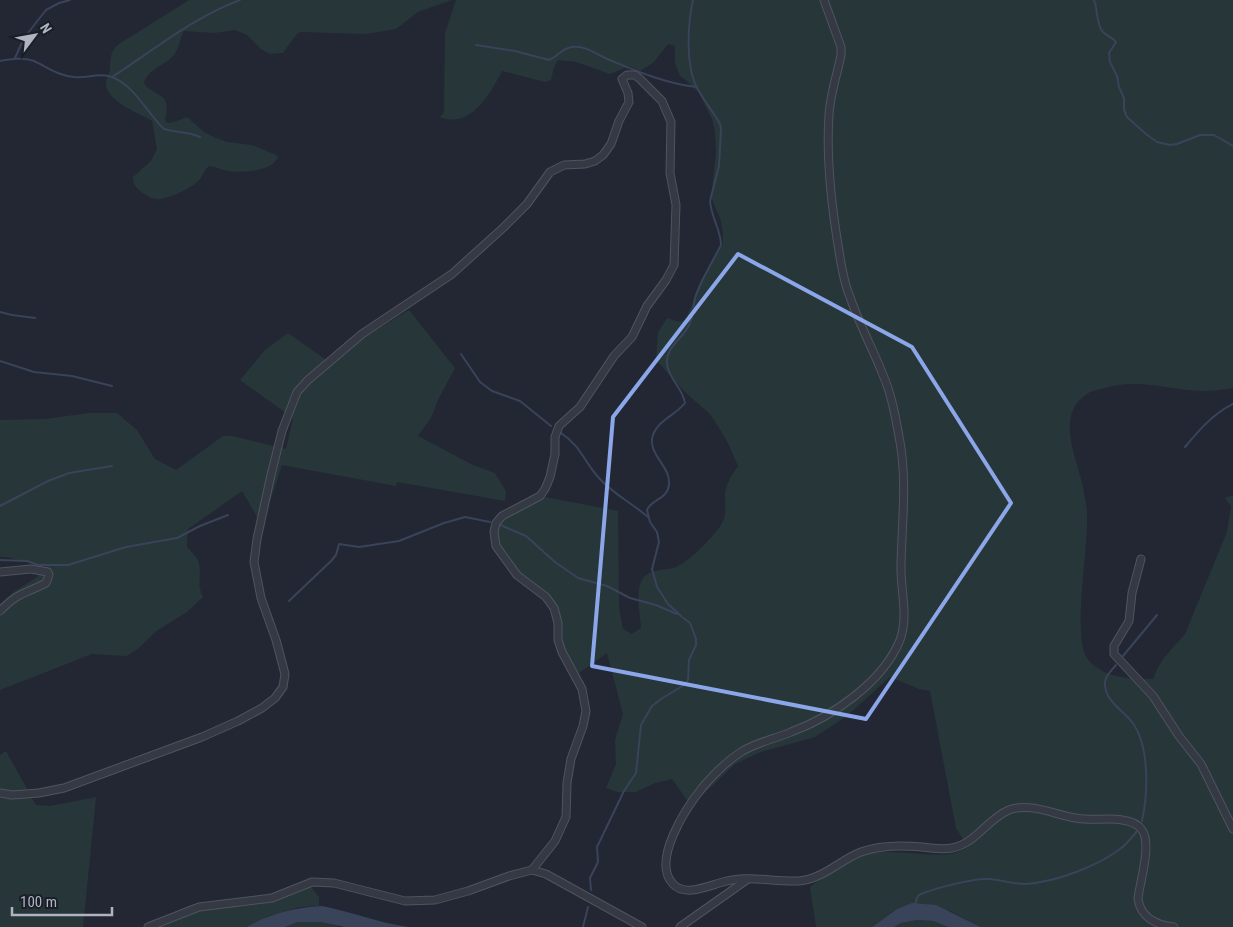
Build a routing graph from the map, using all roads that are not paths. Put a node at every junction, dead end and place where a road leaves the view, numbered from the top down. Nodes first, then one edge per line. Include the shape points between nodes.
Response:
1 (824, 0) edge
2 (1141, 559) dead end
3 (0, 572) edge
4 (0, 611) edge
5 (0, 793) edge
6 (1233, 828) edge
7 (532, 870) junction
8 (748, 879) junction
9 (148, 927) edge
10 (642, 927) edge
11 (680, 927) edge
12 (1174, 927) edge

1 - 8 street via 841,47 829,113 828,140 832,208 842,266 849,297 885,379 900,440 904,473 900,573 904,621 894,652 861,690 816,722 740,753 703,786 684,813 665,858 669,880 677,888 691,891 737,878
2 - 6 street via 1129,621 1114,646 1114,654 1153,696 1201,764
3 - 4 street via 31,569 50,575 46,583 21,593
5 - 7 street via 39,793 64,788 211,733 262,708 275,698 283,687 285,674 261,598 254,562 282,431 296,392 362,334 452,274 527,204 550,172 564,165 595,161 603,155 629,102 622,79 631,74 662,101 671,122 670,172 676,205 674,265 647,306 632,337 614,356 580,407 559,426 545,489 540,496 502,516 494,532 496,546 517,575 546,597 554,608 558,640 582,689 586,711 571,759 566,817 556,841
7 - 9 street via 436,900 405,901 334,883 312,882 272,898 200,907
7 - 10 street via 546,874
8 - 11 street
8 - 12 street via 802,881 815,878 858,853 891,846 955,848 972,840 1006,811 1032,809 1077,818 1127,821 1141,828 1146,840 1138,903 1147,917

